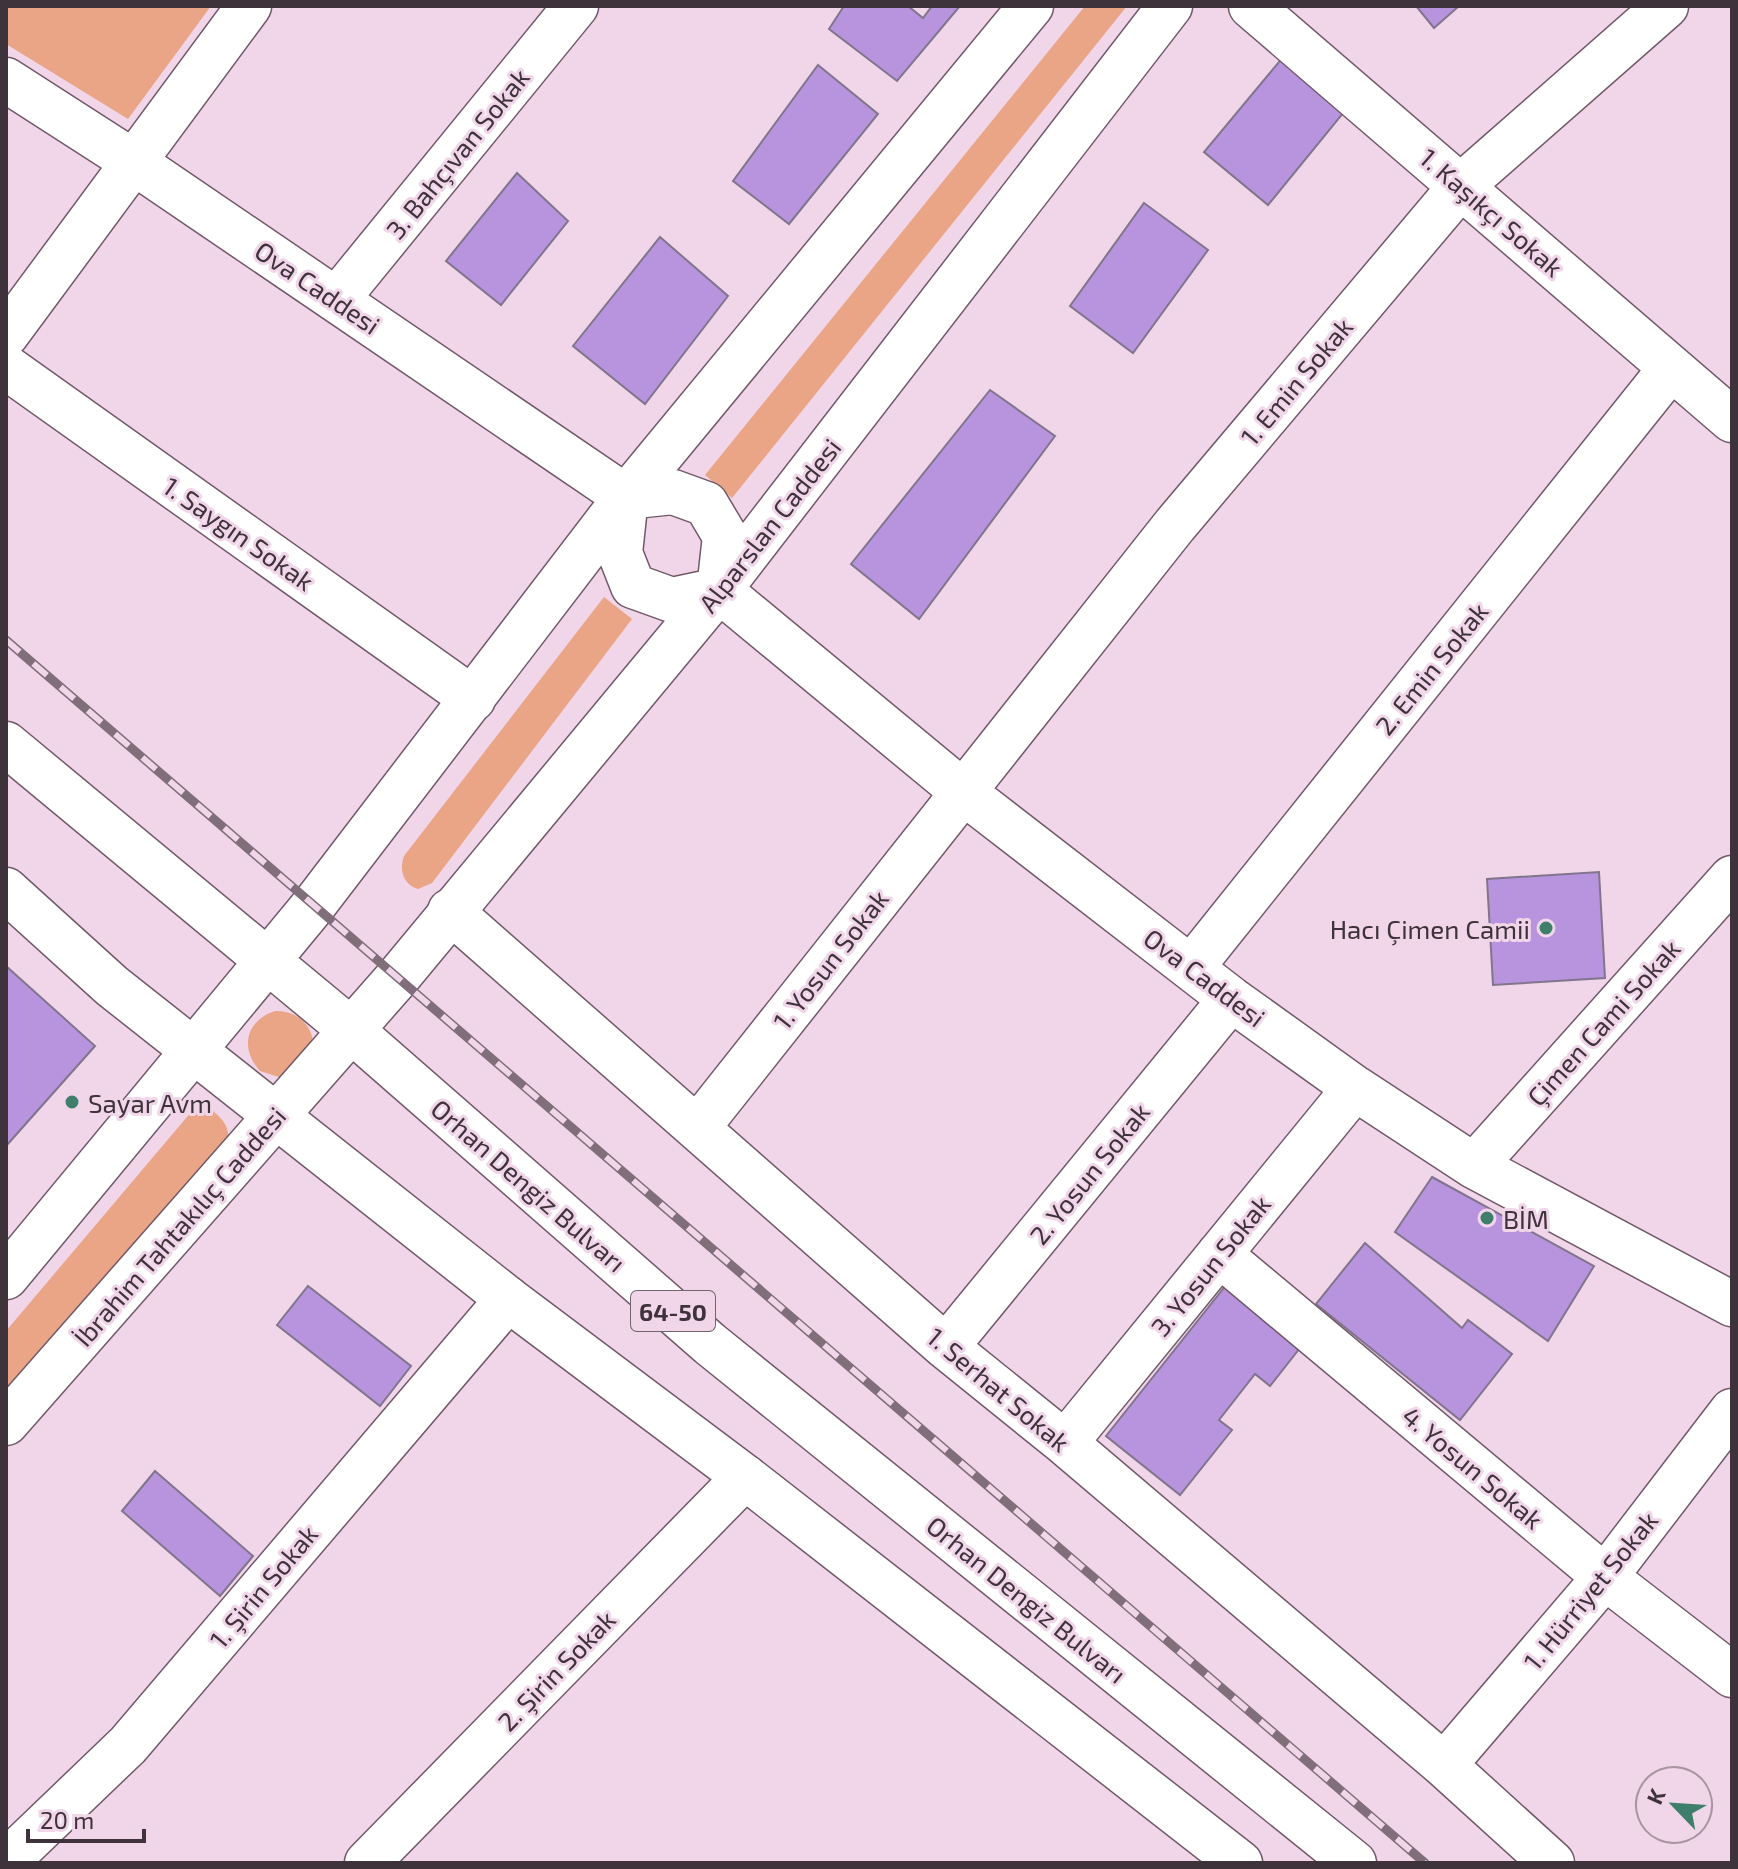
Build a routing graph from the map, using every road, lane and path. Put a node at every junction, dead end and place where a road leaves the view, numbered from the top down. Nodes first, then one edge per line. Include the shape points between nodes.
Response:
1 (249, 6) edge
2 (576, 6) edge
3 (1031, 6) edge
4 (1170, 6) edge
5 (1251, 6) edge
6 (1666, 6) edge
7 (6, 80) edge
8 (132, 161) junction
9 (1461, 186) junction
10 (337, 299) junction
11 (6, 335) edge
12 (6, 367) edge
13 (1671, 368) junction
14 (1732, 420) edge
15 (626, 497) junction
16 (719, 590) junction
17 (473, 699) junction
18 (6, 744) edge
19 (962, 791) junction
20 (6, 890) edge
21 (1727, 892) edge
22 (450, 911) junction
23 (267, 960) junction
24 (1191, 968) junction
25 (1231, 999) junction
26 (351, 1030) junction
27 (193, 1050) junction
28 (1355, 1088) junction
29 (276, 1116) junction
30 (698, 1127) junction
31 (1474, 1166) junction
32 (1219, 1254) junction
33 (6, 1277) edge
34 (508, 1299) junction
35 (1732, 1304) edge
36 (946, 1347) junction
37 (1732, 1411) edge
38 (6, 1423) edge
39 (1065, 1443) junction
40 (745, 1477) junction
41 (1605, 1577) junction
42 (1732, 1675) edge
43 (1444, 1765) junction
44 (6, 1862) edge
45 (367, 1863) edge
46 (1240, 1863) edge
47 (1354, 1863) edge
48 (1552, 1863) edge

1 - 8 street
2 - 10 street, 3. Bahçıvan Sokak
3 - 15 street
4 - 16 street, Alparslan Caddesi
5 - 9 street, 1. Kaşıkçı Sokak
6 - 9 street, 1. Emin Sokak
7 - 8 street, Ova Caddesi
8 - 10 street, Ova Caddesi
8 - 11 street
9 - 13 street, 1. Kaşıkçı Sokak
9 - 19 street, 1. Emin Sokak via 1175,525
10 - 15 street, Ova Caddesi
12 - 17 street, 1. Saygın Sokak
13 - 14 street, 1. Kaşıkçı Sokak
13 - 24 street, 2. Emin Sokak
15 - 16 street via 673,492 706,504 725,536
15 - 16 street via 620,553 633,586 672,600
15 - 17 street
16 - 19 street, Ova Caddesi
16 - 22 street, Alparslan Caddesi
17 - 23 street
18 - 23 street, Orhan Dengiz Bulvarı / 64-50
19 - 24 street, Ova Caddesi
19 - 30 street, 1. Yosun Sokak
20 - 27 street via 112,986
21 - 31 street, Çimen Cami Sokak
22 - 26 street, Alparslan Caddesi
22 - 30 street, 1. Serhat Sokak
23 - 26 street, Orhan Dengiz Bulvarı / 64-50
23 - 27 street
24 - 25 street, Ova Caddesi
25 - 28 street, Ova Caddesi
25 - 36 street, 2. Yosun Sokak
26 - 29 street, İbrahim Tahtakılıç Caddesi
26 - 47 street, Orhan Dengiz Bulvarı / 64-50 via 710,1344
27 - 29 street
27 - 33 street
28 - 31 street, Ova Caddesi
28 - 32 street, 3. Yosun Sokak
29 - 34 street
29 - 38 street, İbrahim Tahtakılıç Caddesi
30 - 36 street, 1. Serhat Sokak
31 - 35 street, Ova Caddesi
32 - 39 street, 3. Yosun Sokak
32 - 41 street, 4. Yosun Sokak
34 - 40 street
34 - 44 street, 1. Şirin Sokak via 128,1745
36 - 39 street, 1. Serhat Sokak
37 - 41 street, 1. Hürriyet Sokak
39 - 43 street, 1. Serhat Sokak
40 - 45 street, 2. Şirin Sokak
40 - 46 street
41 - 42 street, 4. Yosun Sokak
41 - 43 street, 1. Hürriyet Sokak
43 - 48 street, 1. Serhat Sokak

